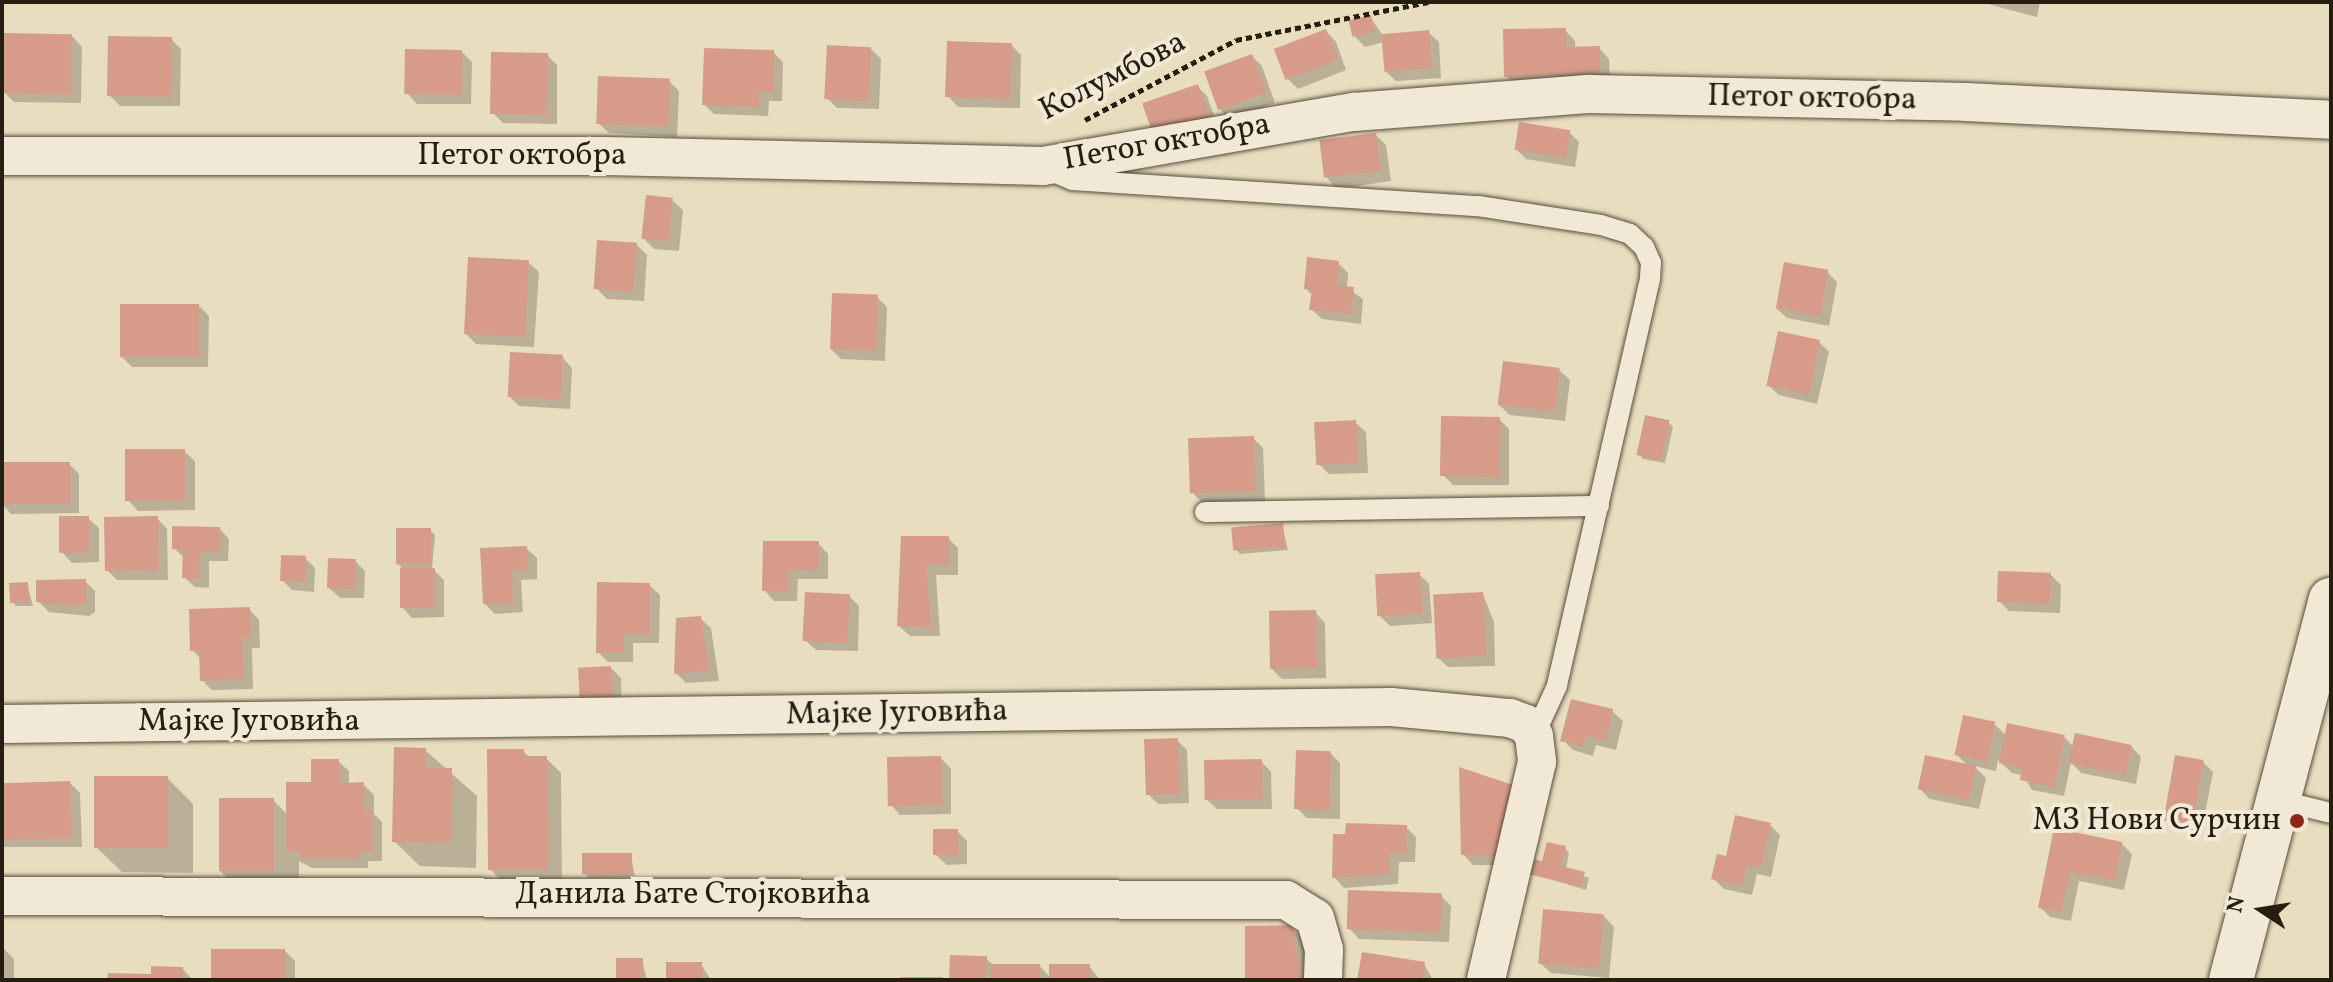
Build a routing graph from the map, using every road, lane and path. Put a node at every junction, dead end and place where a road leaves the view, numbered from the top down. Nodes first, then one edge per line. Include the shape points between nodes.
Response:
1 (1428, 2) edge
2 (2331, 120) edge
3 (1078, 123) dead end
4 (2, 156) edge
5 (1043, 166) junction
6 (1599, 506) junction
7 (1205, 512) dead end
8 (2331, 600) edge
9 (2, 724) edge
10 (1534, 736) junction
11 (2278, 800) junction
12 (2331, 813) edge
13 (2, 896) edge
14 (1323, 980) edge
15 (1486, 980) edge
16 (2231, 980) edge

1 - 3 path, Колумбова via 1236,40
2 - 5 street, Петог октобра via 1966,102 1590,94 1338,114
4 - 5 street, Петог октобра via 605,156
5 - 6 lane via 1072,180 1478,206 1630,234 1651,263 1650,279
6 - 7 lane
6 - 10 lane via 1557,686
8 - 11 street
9 - 10 street, Мајке Југовића via 1391,707 1510,718 1526,724
10 - 15 street via 1533,784
11 - 12 lane
11 - 16 street
13 - 14 street, Данила Бате Стојковића via 1286,900 1315,918 1324,950

